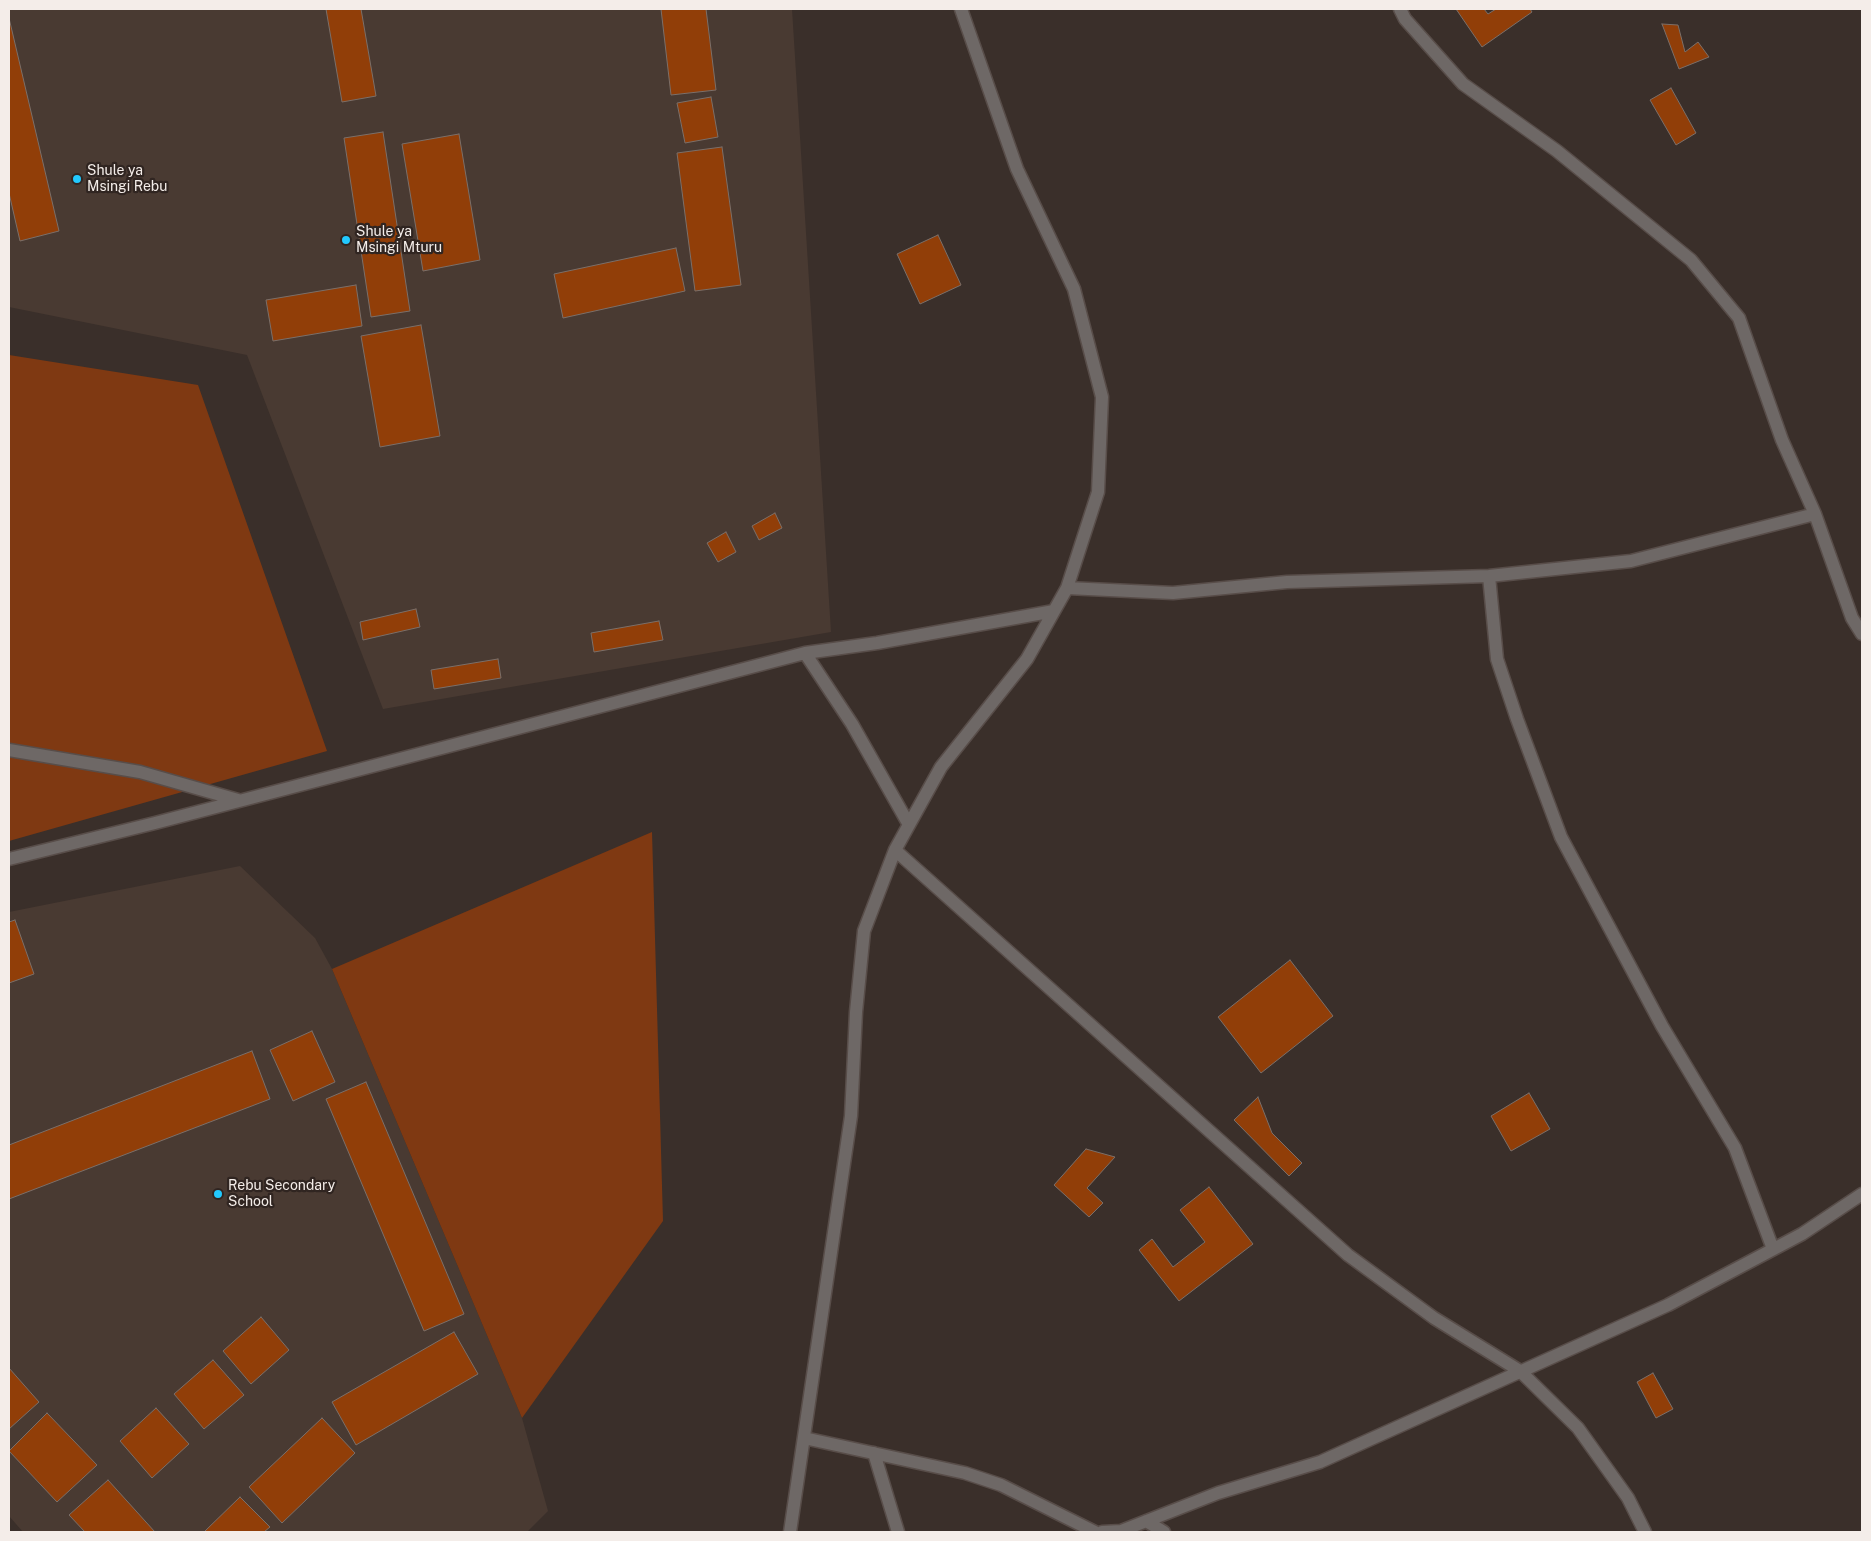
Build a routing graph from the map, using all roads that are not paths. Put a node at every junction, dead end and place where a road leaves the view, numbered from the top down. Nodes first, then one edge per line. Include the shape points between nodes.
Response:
1 (961, 9) edge
2 (1400, 9) edge
3 (1815, 514) junction
4 (1489, 576) junction
5 (1067, 588) junction
6 (1054, 611) junction
7 (1862, 634) edge
8 (805, 653) junction
9 (9, 750) edge
10 (238, 800) junction
11 (908, 824) junction
12 (895, 850) junction
13 (9, 858) edge
14 (1862, 1194) edge
15 (1772, 1250) junction
16 (1520, 1372) junction
17 (804, 1438) junction
18 (874, 1453) junction
19 (1146, 1521) junction
20 (790, 1532) edge
21 (898, 1532) edge
22 (1095, 1532) edge
23 (1102, 1532) edge
24 (1164, 1532) edge
25 (1645, 1532) edge

1 - 5 street via 1017,169 1074,289 1102,397 1098,492
2 - 3 street via 1405,19 1463,84 1557,151 1692,260 1739,318 1782,440
3 - 4 street via 1631,562
3 - 7 street via 1852,618
4 - 5 street via 1286,582 1173,593
4 - 15 street via 1498,659 1516,719 1561,837 1662,1026 1735,1148
5 - 6 street
6 - 8 street
6 - 11 street via 1027,659 941,767
8 - 10 street
8 - 11 street via 852,724
9 - 10 street via 140,772
10 - 13 street
11 - 12 street
12 - 16 street via 1348,1256 1434,1318
12 - 17 street via 864,931 851,1116
14 - 15 street
15 - 16 street via 1668,1305
16 - 19 street via 1320,1462 1218,1493
16 - 25 street via 1578,1428 1628,1498
17 - 18 street
17 - 20 street
18 - 21 street
18 - 22 street via 965,1473 1001,1485
19 - 23 street via 1121,1531
19 - 24 street

